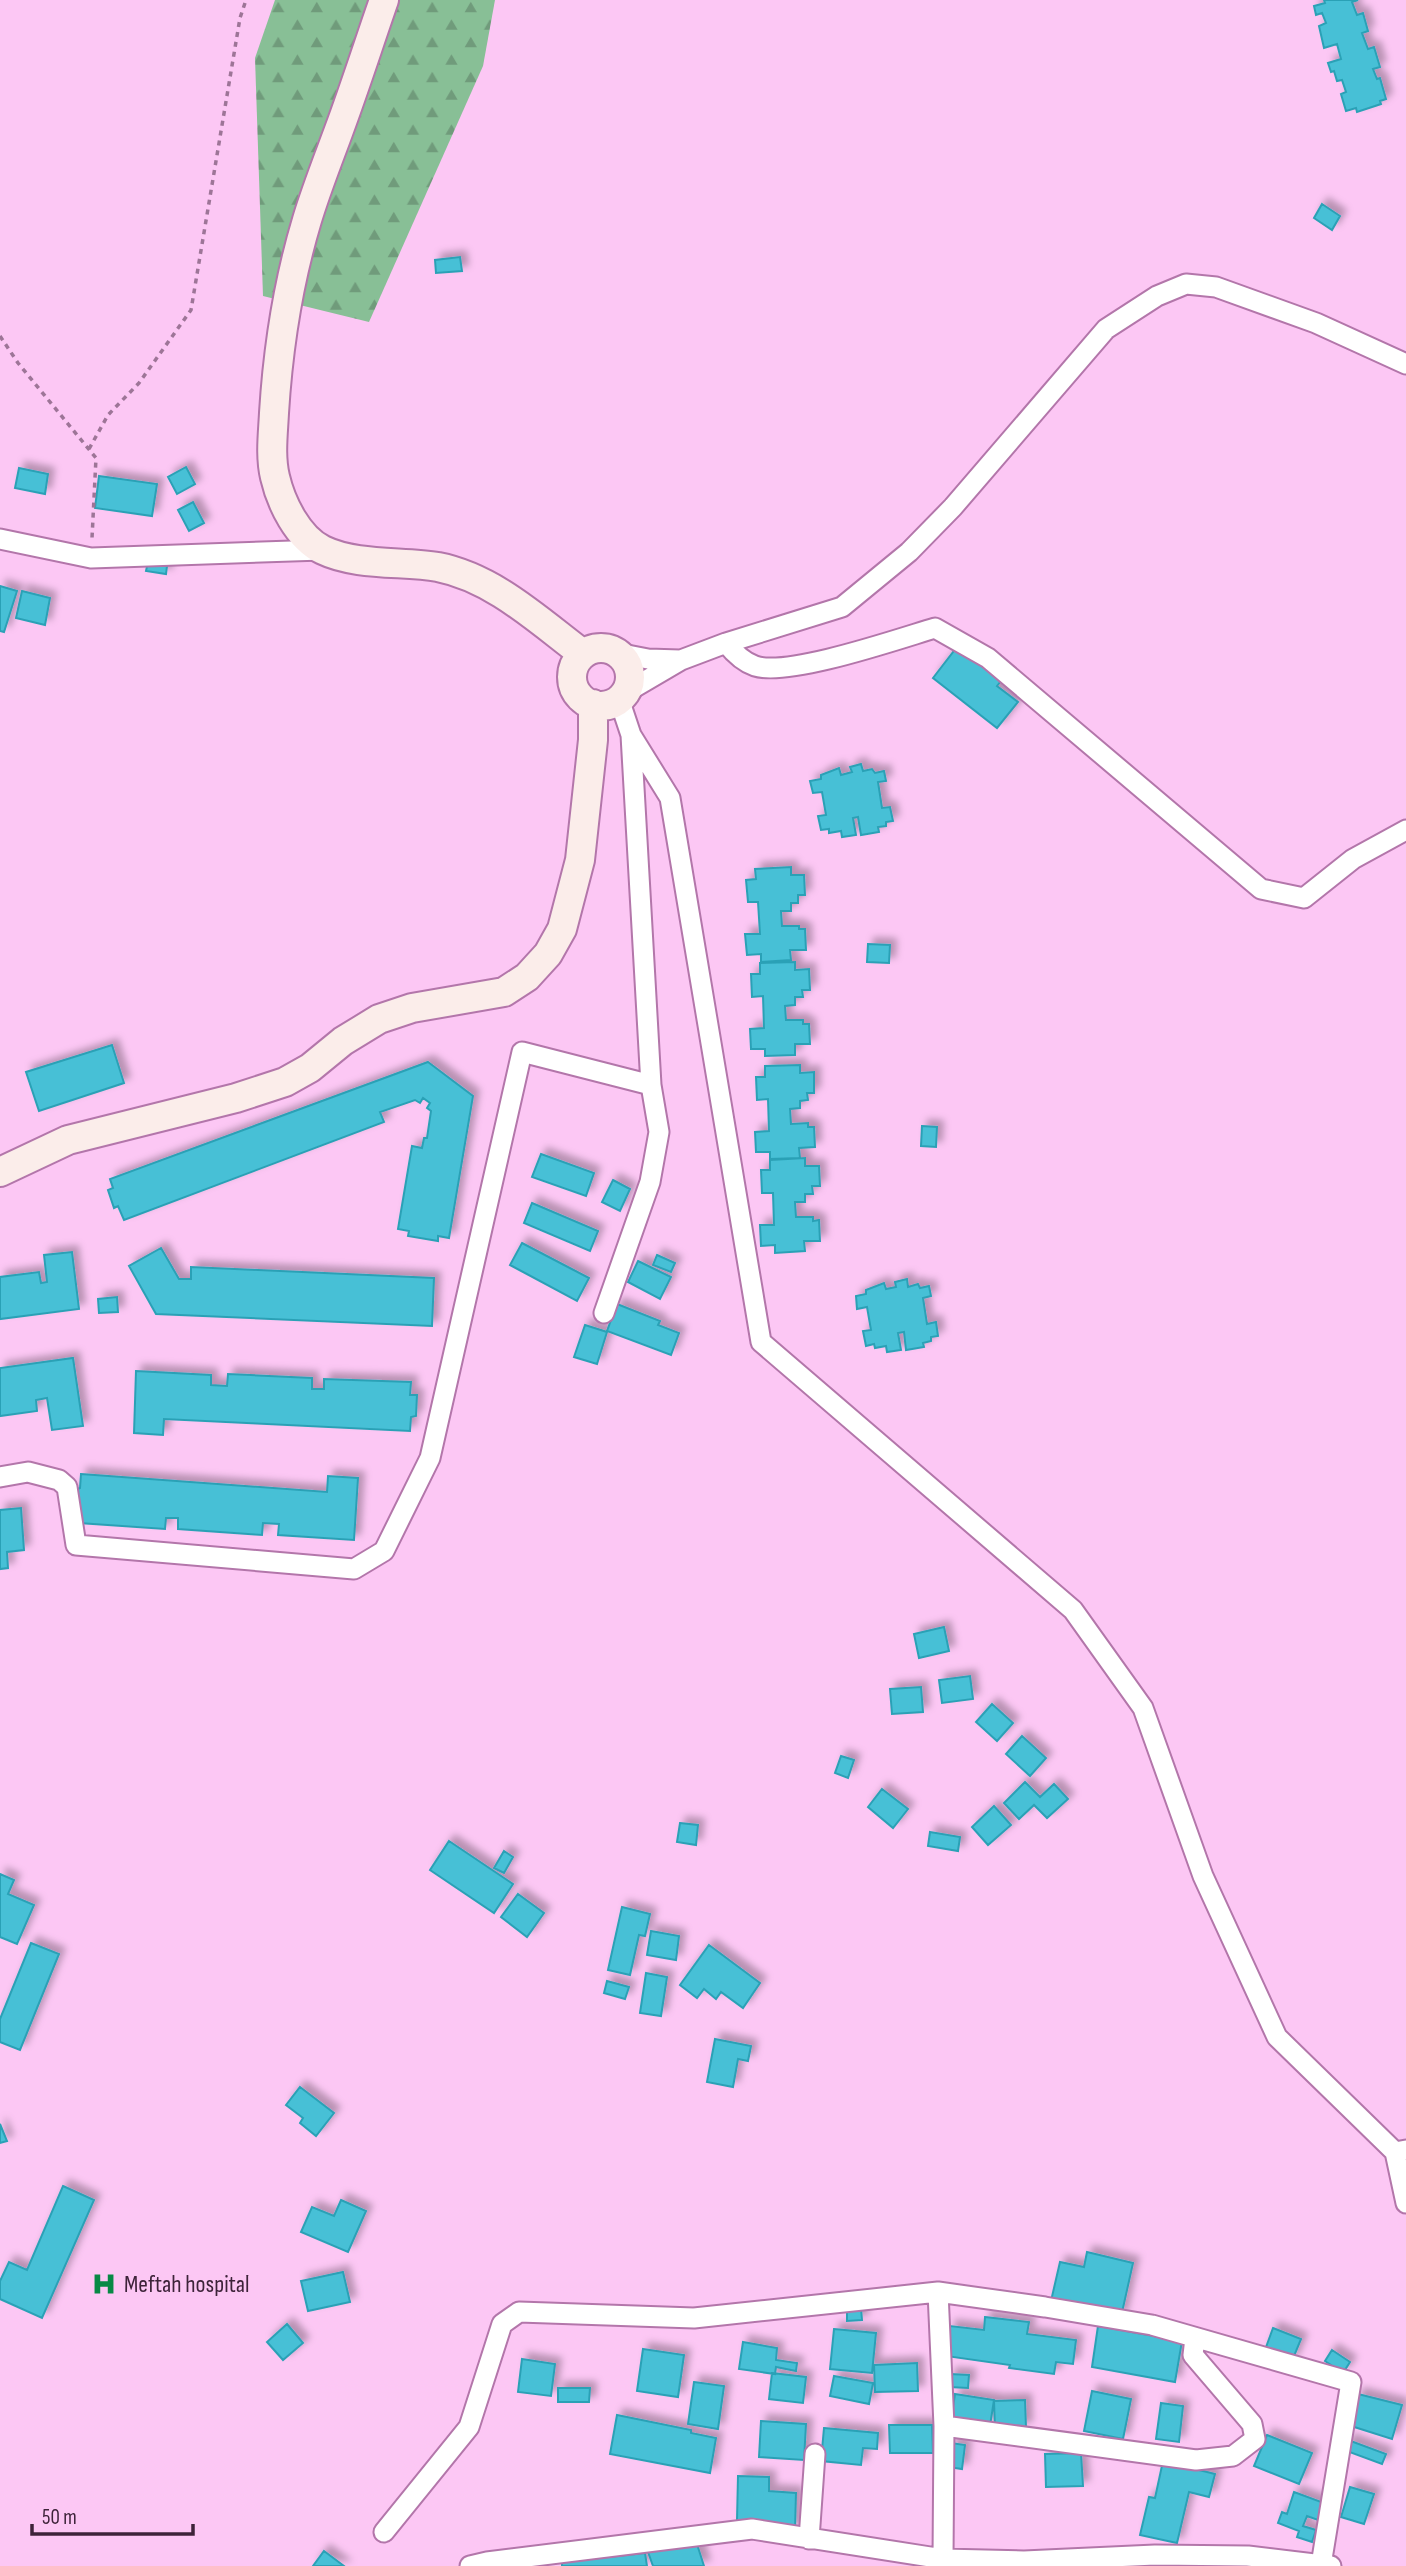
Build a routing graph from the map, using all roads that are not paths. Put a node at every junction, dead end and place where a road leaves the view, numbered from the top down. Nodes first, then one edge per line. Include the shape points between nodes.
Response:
1 (384, 0) edge
2 (1406, 364) edge
3 (0, 539) edge
4 (322, 550) junction
5 (726, 643) junction
6 (617, 653) junction
7 (583, 654) junction
8 (681, 660) junction
9 (612, 699) junction
10 (631, 735) junction
11 (1406, 830) edge
12 (651, 1085) junction
13 (0, 1172) edge
14 (604, 1313) dead end
15 (0, 1477) edge
16 (1401, 2151) edge
17 (1406, 2203) edge
18 (938, 2292) junction
19 (1195, 2338) junction
20 (944, 2426) junction
21 (815, 2454) dead end
22 (384, 2532) dead end
23 (808, 2539) junction
24 (882, 2558) edge
25 (943, 2558) junction
26 (551, 2560) edge
27 (1248, 2561) edge
28 (1112, 2562) edge
29 (1023, 2563) edge
30 (1326, 2565) edge
31 (470, 2566) edge

1 - 4 main road via 307,219 276,375 275,478 301,532
2 - 5 street via 1316,323 1216,287 1186,284 1157,296 1105,329 953,507 909,552 842,607
3 - 4 street via 91,558
4 - 7 main road via 346,558 415,564 464,575 504,596
5 - 8 street
5 - 11 street via 743,660 770,668 817,662 935,628 988,658 1261,889 1304,898 1353,859
6 - 7 main road via 600,648
6 - 8 street
6 - 9 main road via 630,677
7 - 9 main road via 573,669 578,694
8 - 9 street
9 - 10 street
9 - 13 main road via 592,752 580,860 562,929 527,977 504,992 412,1008 379,1019 285,1082 68,1140
10 - 12 street
10 - 16 street via 670,798 761,1342 1073,1610 1143,1708 1203,1875 1277,2037
12 - 14 street via 659,1132 650,1182
12 - 15 street via 522,1052 430,1458 384,1551 354,1569 76,1545 67,1487 59,1480 28,1472
16 - 17 street
18 - 19 street via 1138,2323
18 - 20 street
18 - 22 street via 694,2318 519,2312 502,2324 469,2427
19 - 20 street via 1193,2355 1252,2424 1255,2440 1233,2456 1196,2460
19 - 30 street via 1351,2382
20 - 25 street
21 - 23 street
23 - 24 street
23 - 26 street via 752,2529
24 - 25 street
25 - 29 street
26 - 31 street via 486,2561
27 - 28 street via 1155,2555
27 - 30 street
28 - 29 street

